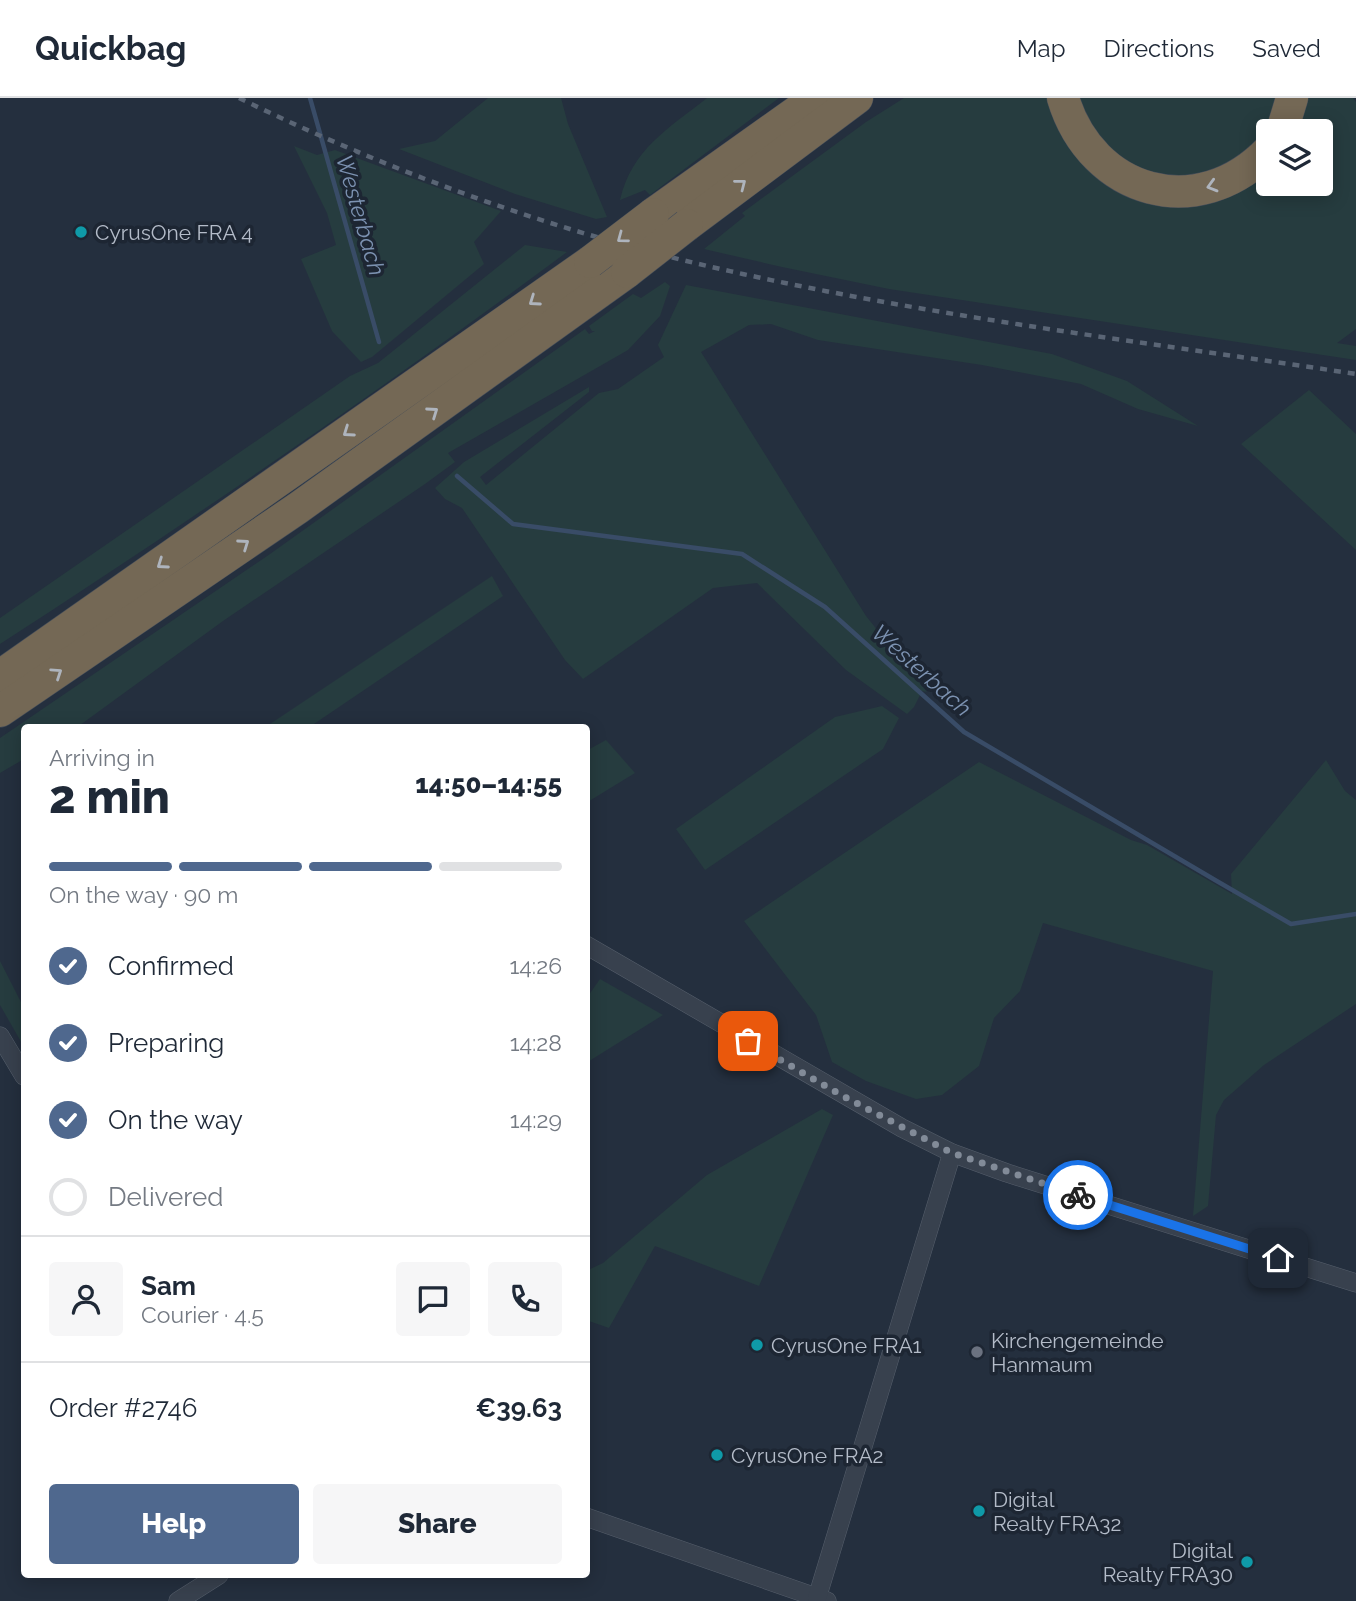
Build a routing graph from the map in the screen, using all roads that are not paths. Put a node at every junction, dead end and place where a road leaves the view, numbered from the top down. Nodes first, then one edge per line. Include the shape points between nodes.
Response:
1 (816, 98) edge
2 (857, 98) edge
3 (1063, 98) edge
4 (1293, 98) edge
5 (1286, 119) edge
6 (1256, 161) edge
7 (0, 676) edge
8 (0, 711) edge
9 (590, 947) edge
10 (0, 1036) edge
11 (21, 1071) edge
12 (952, 1153) junction
13 (1356, 1283) edge
14 (590, 1518) edge
15 (214, 1578) edge
16 (822, 1600) edge
17 (178, 1601) edge

1 -> 7 highway, bridge
8 -> 2 highway, bridge via 298,508 627,272
6 -> 3 highway via 1222,184 1202,189 1142,185 1123,177 1091,152
4 - 5 highway
9 - 12 street via 841,1095
10 - 11 street
12 - 13 street
12 - 16 street
14 - 16 street
15 - 17 street

